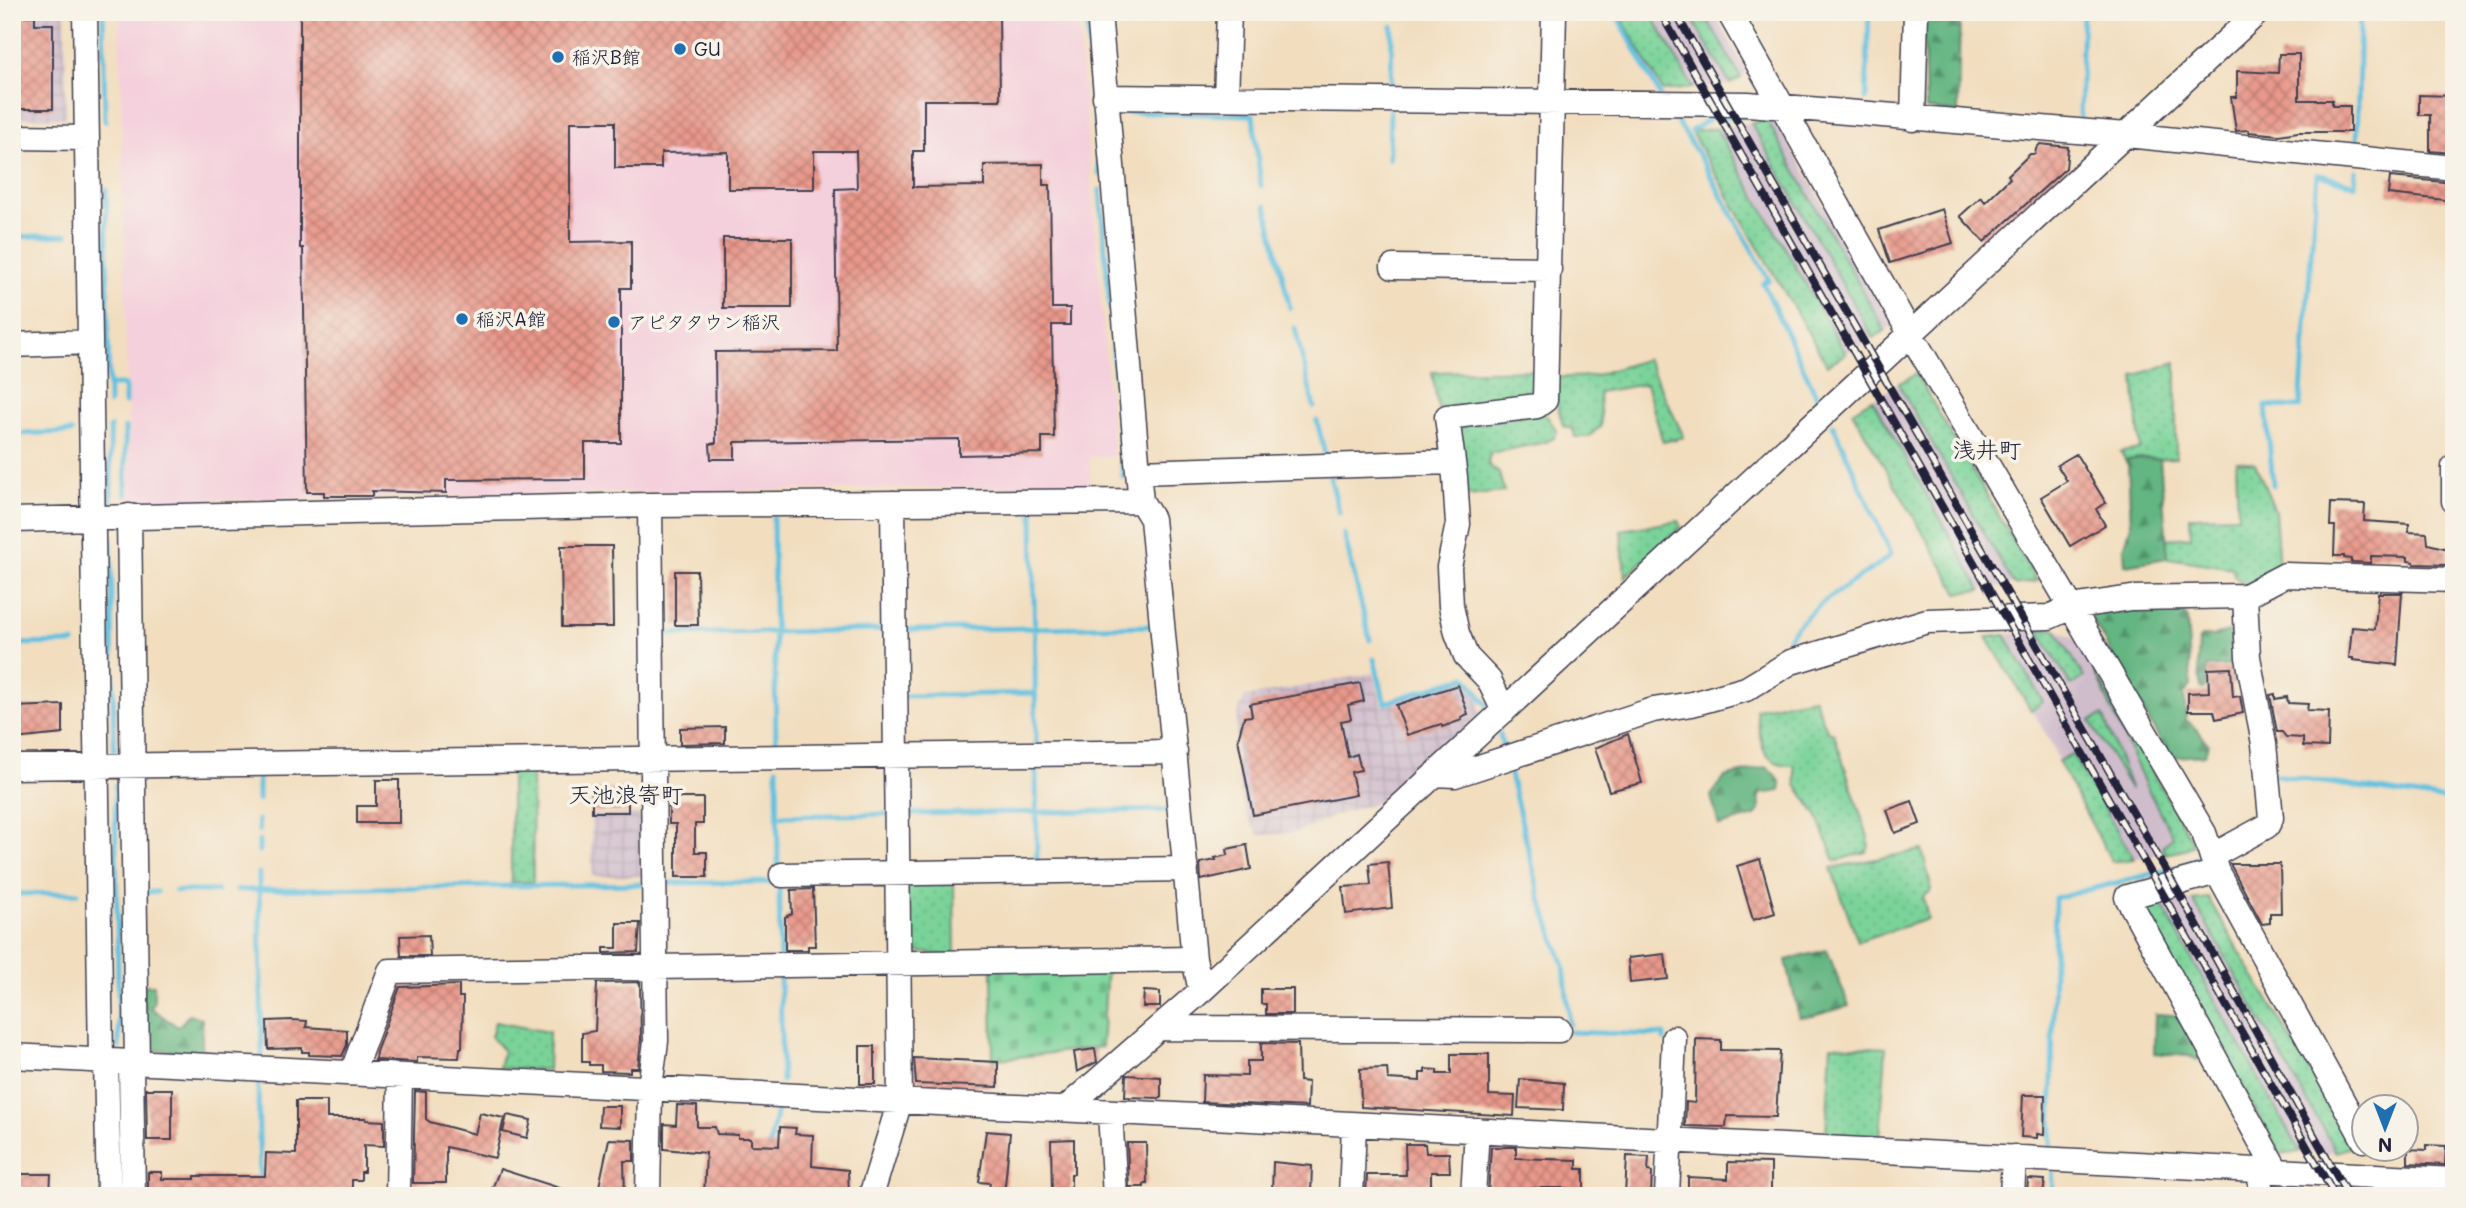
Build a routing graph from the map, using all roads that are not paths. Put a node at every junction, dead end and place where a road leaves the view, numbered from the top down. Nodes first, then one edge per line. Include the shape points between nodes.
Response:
1 (85, 12) edge
2 (1099, 12) edge
3 (1229, 12) edge
4 (1554, 12) edge
5 (1729, 12) edge
6 (1916, 12) edge
7 (2251, 15) edge
8 (1105, 97) junction
9 (1226, 98) junction
10 (1552, 102) junction
11 (1784, 108) junction
12 (1913, 119) junction
13 (2126, 135) junction
14 (12, 137) edge
15 (87, 138) junction
16 (2454, 168) edge
17 (1393, 267) dead end
18 (1549, 269) junction
19 (1910, 333) junction
20 (90, 342) junction
21 (12, 345) edge
22 (1452, 462) junction
23 (2454, 467) edge
24 (1138, 472) junction
25 (2454, 500) edge
26 (1141, 501) junction
27 (893, 503) junction
28 (650, 505) junction
29 (129, 516) junction
30 (93, 517) junction
31 (12, 520) edge
32 (2454, 580) edge
33 (2245, 596) junction
34 (2071, 607) junction
35 (1504, 711) junction
36 (1175, 752) junction
37 (896, 755) junction
38 (653, 760) junction
39 (133, 765) junction
40 (96, 766) junction
41 (12, 768) edge
42 (1435, 774) junction
43 (2214, 864) junction
44 (1186, 869) junction
45 (897, 873) junction
46 (782, 875) dead end
47 (1195, 959) junction
48 (899, 964) junction
49 (655, 967) junction
50 (1201, 991) junction
51 (1159, 1028) junction
52 (1559, 1030) dead end
53 (1674, 1038) dead end
54 (12, 1056) edge
55 (103, 1061) junction
56 (134, 1063) junction
57 (352, 1073) junction
58 (400, 1076) junction
59 (650, 1088) junction
60 (900, 1101) junction
61 (1065, 1109) junction
62 (1110, 1112) junction
63 (2350, 1114) edge
64 (1354, 1125) junction
65 (1477, 1130) junction
66 (1670, 1140) junction
67 (2014, 1157) junction
68 (2375, 1162) edge
69 (2269, 1170) junction
70 (2454, 1180) edge
71 (2386, 1186) edge
72 (109, 1196) edge
73 (133, 1196) edge
74 (398, 1196) edge
75 (648, 1196) edge
76 (871, 1196) edge
77 (1115, 1196) edge
78 (1351, 1196) edge
79 (1473, 1196) edge
80 (1667, 1196) edge
81 (2012, 1196) edge
82 (2260, 1196) edge

1 - 15 street
2 - 8 street
3 - 9 street
4 - 10 street
5 - 11 street
6 - 12 street
7 - 13 street
8 - 9 street
8 - 24 street
9 - 10 street
10 - 11 street
10 - 18 street
11 - 12 street
11 - 19 street
12 - 13 street
13 - 16 street
13 - 19 street
14 - 15 street
15 - 20 street
17 - 18 street
18 - 22 street via 1545,400 1537,406 1447,417
19 - 34 street
19 - 35 street
20 - 21 street
20 - 30 street
22 - 24 street
22 - 35 street via 1458,524 1448,567 1451,606 1466,656 1489,680
23 - 25 street
24 - 26 street
26 - 27 street
26 - 36 street via 1152,519
27 - 28 street
27 - 37 street
28 - 29 street
28 - 38 street
29 - 30 street
29 - 39 street
30 - 31 street
30 - 40 street
32 - 33 street via 2285,575
33 - 34 street via 2131,598
33 - 43 street via 2248,657 2264,744 2271,818 2267,826
34 - 42 street via 2049,617 1927,621 1791,662 1746,689 1653,710 1455,775
34 - 43 street via 2204,833
35 - 42 street
36 - 37 street
36 - 44 street
37 - 38 street
37 - 45 street
38 - 39 street
38 - 49 street
39 - 40 street
39 - 56 street
40 - 41 street
40 - 55 street
42 - 50 street
43 - 63 street
43 - 69 street via 2127,897
44 - 45 street
44 - 47 street
45 - 46 street
45 - 48 street
47 - 48 street
47 - 50 street
48 - 49 street
48 - 60 street
49 - 57 street via 390,971
49 - 59 street via 656,1041
50 - 51 street
51 - 52 street
51 - 61 street
53 - 66 street
54 - 55 street
55 - 56 street
55 - 72 street
56 - 57 street
56 - 73 street
57 - 58 street
58 - 59 street
58 - 74 street
59 - 60 street
59 - 75 street
60 - 61 street
60 - 76 street
61 - 62 street
62 - 64 street
62 - 77 street
64 - 65 street
64 - 78 street
65 - 66 street
65 - 79 street
66 - 67 street
66 - 80 street
67 - 69 street
67 - 81 street
68 - 71 street
69 - 71 street
69 - 82 street
70 - 71 street

